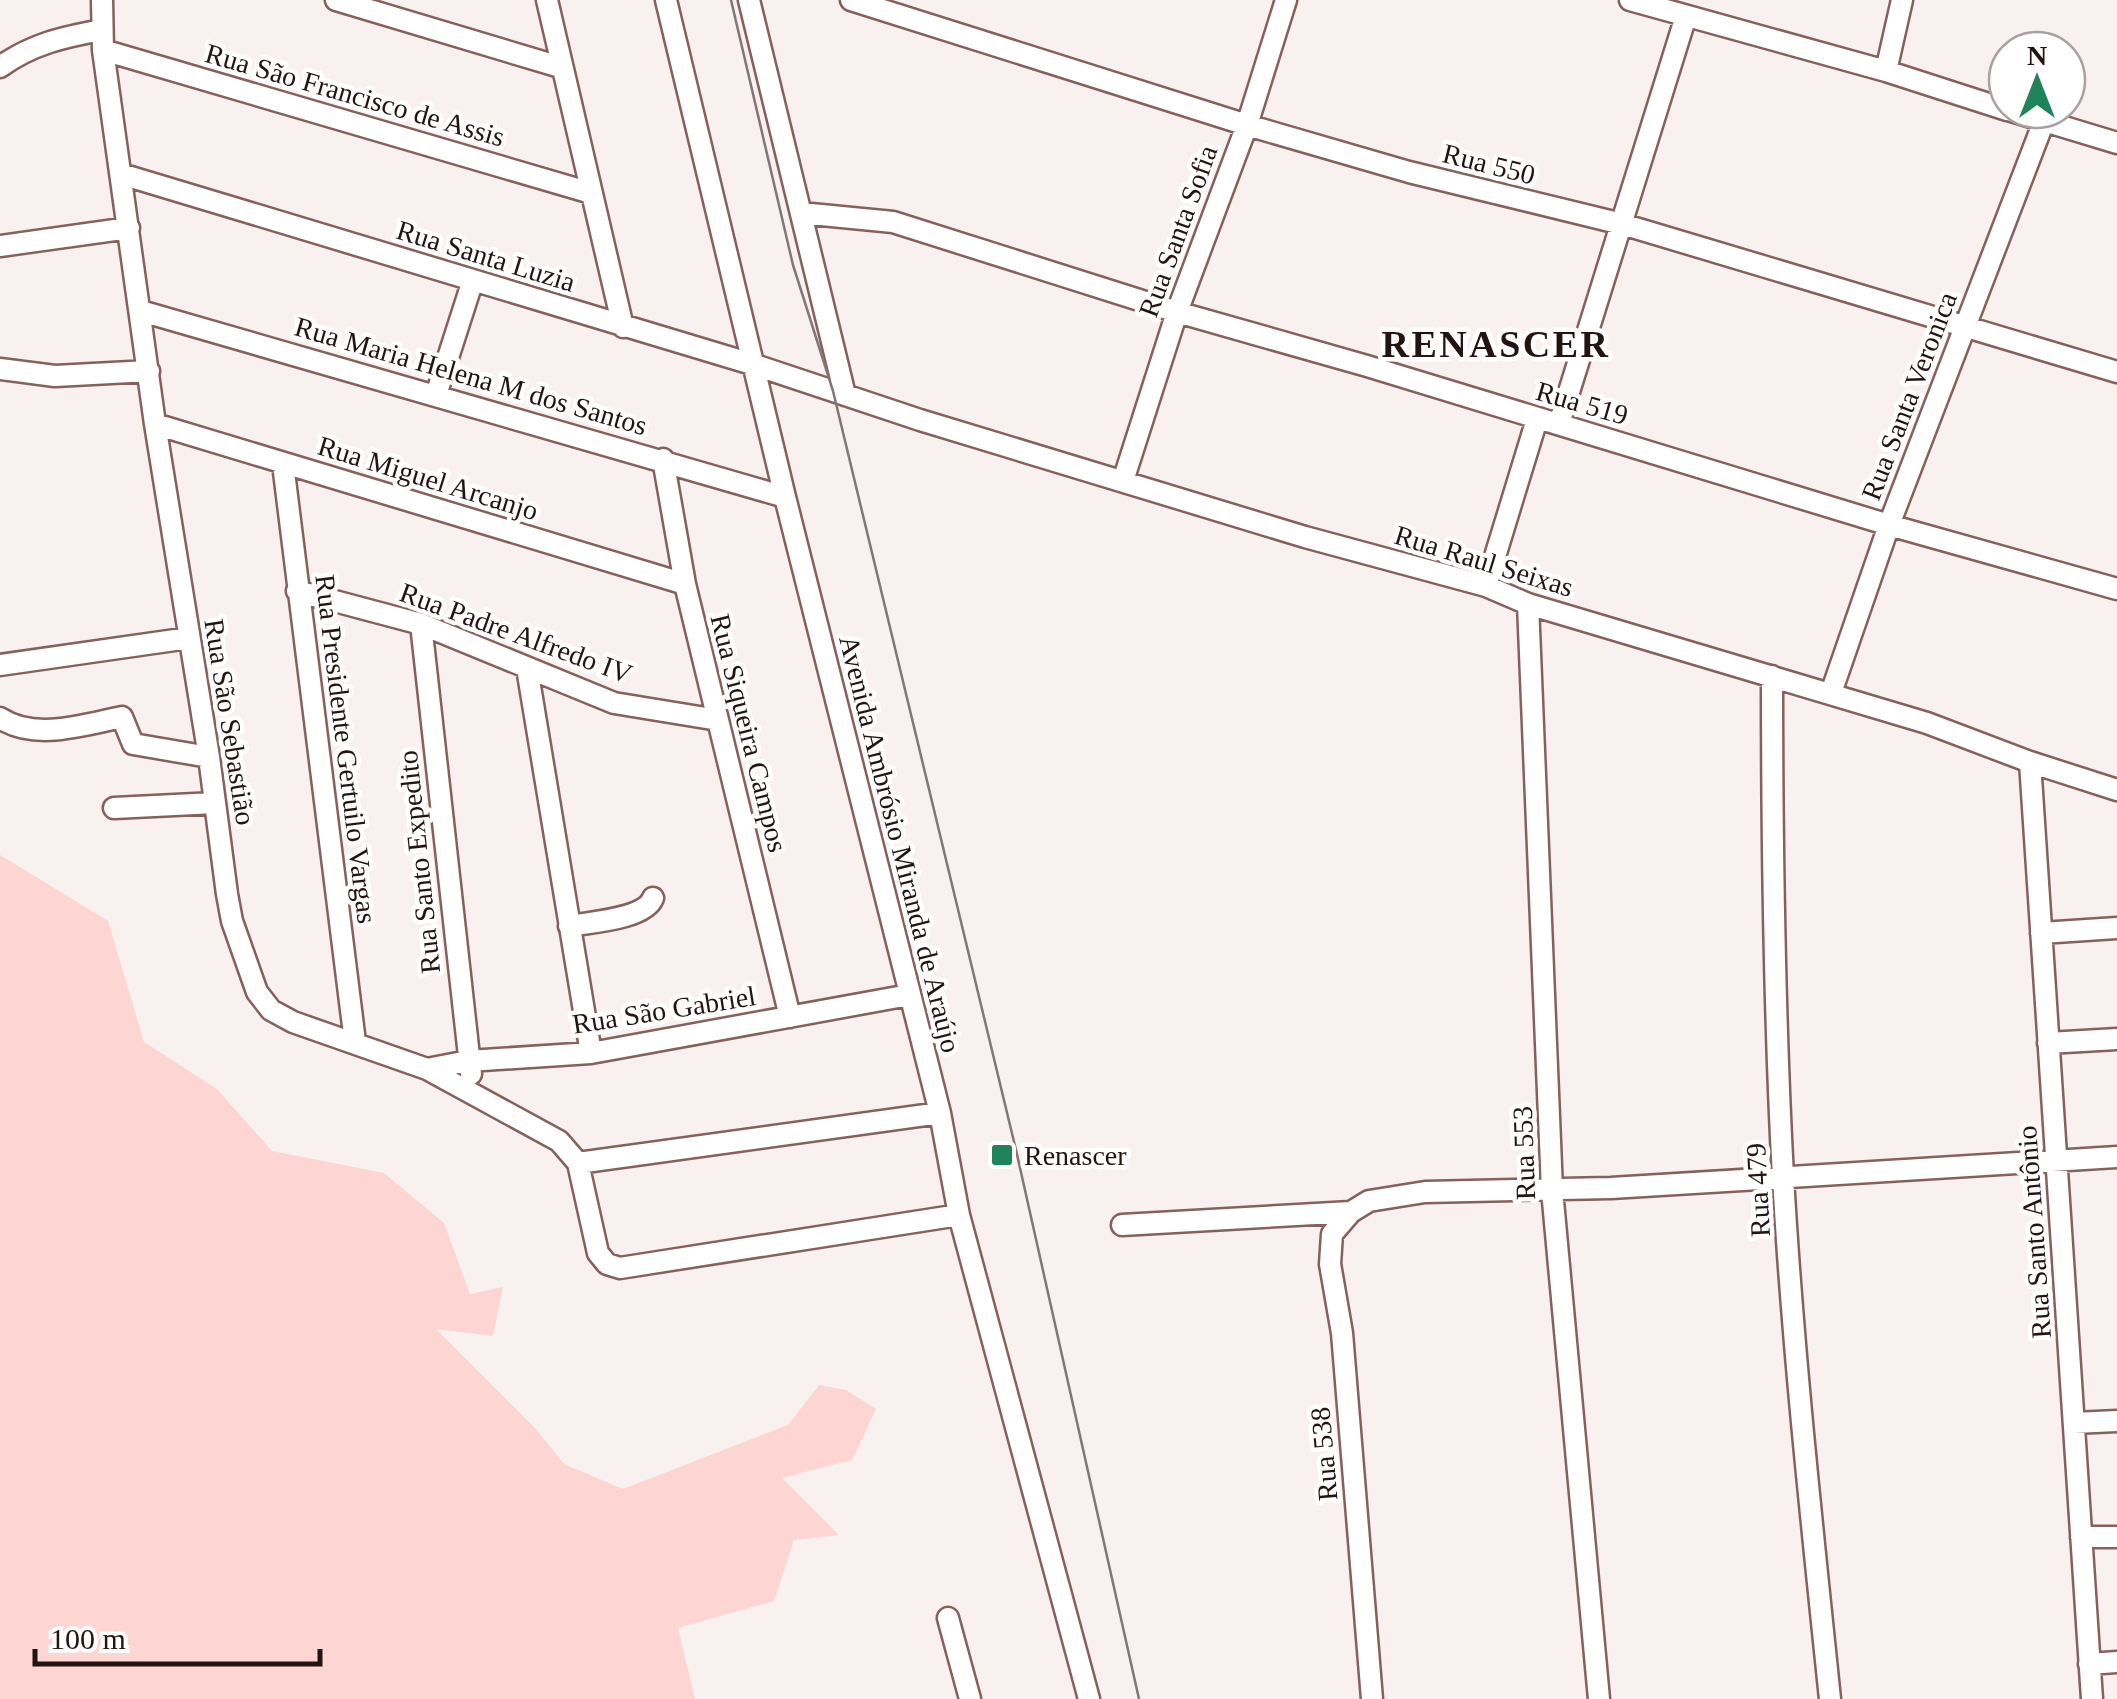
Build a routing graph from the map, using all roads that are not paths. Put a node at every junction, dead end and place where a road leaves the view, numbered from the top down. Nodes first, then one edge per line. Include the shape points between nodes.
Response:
1 (102, 0) edge
2 (336, 0) edge
3 (547, 0) edge
4 (666, 0) edge
5 (749, 0) edge
6 (851, 0) edge
7 (1286, 0) edge
8 (1630, 0) edge
9 (1902, 0) edge
10 (1686, 16) junction
11 (103, 40) junction
12 (0, 67) edge
13 (560, 68) junction
14 (1886, 71) junction
15 (1987, 103) edge
16 (1247, 125) junction
17 (2040, 130) edge
18 (2073, 130) edge
19 (2117, 144) edge
20 (121, 174) junction
21 (591, 193) junction
22 (801, 213) junction
23 (1622, 224) junction
24 (129, 228) junction
25 (0, 246) edge
26 (473, 280) junction
27 (141, 311) junction
28 (1176, 312) junction
29 (1964, 326) junction
30 (623, 327) junction
31 (756, 366) junction
32 (0, 370) edge
33 (148, 371) junction
34 (2117, 372) edge
35 (839, 393) junction
36 (436, 394) junction
37 (1548, 422) junction
38 (155, 424) junction
39 (663, 460) junction
40 (283, 464) junction
41 (1123, 481) junction
42 (785, 497) junction
43 (1889, 524) junction
44 (685, 584) junction
45 (1486, 586) junction
46 (2117, 588) edge
47 (298, 591) junction
48 (1528, 604) junction
49 (422, 624) junction
50 (189, 638) junction
51 (0, 665) edge
52 (527, 668) junction
53 (1772, 676) junction
54 (1831, 693) junction
55 (0, 718) edge
56 (718, 720) junction
57 (209, 757) junction
58 (2030, 762) junction
59 (2117, 790) edge
60 (215, 803) junction
61 (114, 808) dead end
62 (654, 898) dead end
63 (569, 926) junction
64 (2117, 928) edge
65 (2041, 933) junction
66 (909, 996) junction
67 (790, 1017) junction
68 (2117, 1039) edge
69 (355, 1042) junction
70 (2048, 1043) junction
71 (591, 1053) junction
72 (468, 1060) junction
73 (427, 1069) junction
74 (474, 1094) junction
75 (940, 1113) junction
76 (2117, 1157) edge
77 (2058, 1161) junction
78 (578, 1163) junction
79 (1784, 1177) junction
80 (1552, 1190) junction
81 (1351, 1212) junction
82 (959, 1215) junction
83 (1122, 1225) dead end
84 (2117, 1421) edge
85 (2074, 1423) junction
86 (2117, 1536) edge
87 (2081, 1538) junction
88 (948, 1618) dead end
89 (2117, 1662) edge
90 (2090, 1664) junction
91 (970, 1699) edge
92 (1089, 1699) edge
93 (1372, 1699) edge
94 (1598, 1699) edge
95 (1830, 1699) edge
96 (2092, 1699) edge

1 - 11 street, Rua São Sebastião
2 - 13 street
3 - 13 street
4 - 31 street, Avenida Ambrósio Miranda de Araújo
5 - 22 street
6 - 16 street, Rua 550
7 - 16 street, Rua Santa Sofia
8 - 10 street
9 - 14 street
10 - 14 street
10 - 23 street
11 - 12 street via 55,38
11 - 20 street, Rua São Sebastião
11 - 21 street, Rua São Francisco de Assis
13 - 21 street
14 - 15 street
16 - 23 street, Rua 550
16 - 28 street, Rua Santa Sofia
17 - 29 street, Rua Santa Veronica
18 - 19 street
20 - 24 street, Rua São Sebastião
20 - 26 street, Rua Santa Luzia
21 - 30 street
22 - 28 street, Rua 519 via 893,222
22 - 35 street
23 - 29 street, Rua 550
23 - 37 street
24 - 25 street
24 - 27 street, Rua São Sebastião
26 - 30 street, Rua Santa Luzia
26 - 36 street
27 - 33 street, Rua São Sebastião
27 - 36 street, Rua Maria Helena M dos Santos
28 - 37 street, Rua 519
28 - 41 street, Rua Santa Sofia
29 - 34 street, Rua 550
29 - 43 street, Rua Santa Veronica
30 - 31 street, Rua Santa Luzia
31 - 35 street, Rua Santa Luzia
31 - 42 street, Avenida Ambrósio Miranda de Araújo
32 - 33 street via 55,376
33 - 38 street, Rua São Sebastião
35 - 41 street, Rua Raul Seixas
36 - 39 street, Rua Maria Helena M dos Santos
37 - 43 street, Rua 519
37 - 45 street
38 - 40 street, Rua Miguel Arcanjo
38 - 50 street, Rua São Sebastião
39 - 42 street, Rua Maria Helena M dos Santos
39 - 44 street, Rua Siqueira Campos
40 - 44 street, Rua Miguel Arcanjo
40 - 47 street, Rua Presidente Gertuilo Vargas
41 - 45 street, Rua Raul Seixas
42 - 66 street, Avenida Ambrósio Miranda de Araújo
43 - 46 street, Rua 519
43 - 54 street, Rua Santa Veronica
44 - 56 street, Rua Siqueira Campos
45 - 48 street, Rua Raul Seixas
47 - 49 street, Rua Padre Alfredo IV
47 - 69 street, Rua Presidente Gertuilo Vargas
48 - 53 street, Rua Raul Seixas
48 - 80 street, Rua 553
49 - 52 street, Rua Padre Alfredo IV
49 - 72 street, Rua Santo Expedito
50 - 51 street
50 - 57 street, Rua São Sebastião
52 - 56 street, Rua Padre Alfredo IV via 614,703
52 - 63 street
53 - 54 street, Rua Raul Seixas
53 - 79 street, Rua 479
54 - 58 street, Rua Raul Seixas
55 - 57 street via 18,729 122,717 133,744
56 - 67 street, Rua Siqueira Campos
57 - 60 street, Rua São Sebastião
58 - 59 street, Rua Raul Seixas
58 - 65 street, Rua Santo Antônio
60 - 61 street
60 - 69 street, Rua São Sebastião via 232,921 257,992 271,1010 294,1022
62 - 63 street via 638,912
63 - 71 street
64 - 65 street
65 - 70 street, Rua Santo Antônio
66 - 67 street, Rua São Gabriel
66 - 75 street, Avenida Ambrósio Miranda de Araújo
67 - 71 street, Rua São Gabriel
68 - 70 street
69 - 73 street, Rua São Sebastião
70 - 77 street, Rua Santo Antônio
71 - 72 street, Rua São Gabriel
72 - 73 street, Rua São Gabriel
72 - 74 street, Rua Santo Expedito
73 - 74 street, Rua São Sebastião
74 - 78 street, Rua São Sebastião via 559,1141
75 - 78 street
75 - 82 street, Avenida Ambrósio Miranda de Araújo
76 - 77 street
77 - 79 street
77 - 85 street, Rua Santo Antônio
78 - 82 street via 598,1253 620,1268
79 - 80 street
79 - 95 street, Rua 479
80 - 81 street via 1425,1192 1369,1201
80 - 94 street, Rua 553
81 - 83 street
81 - 93 street, Rua 538 via 1332,1234 1330,1264 1342,1333
82 - 92 street, Avenida Ambrósio Miranda de Araújo
84 - 85 street
85 - 87 street, Rua Santo Antônio
86 - 87 street
87 - 90 street, Rua Santo Antônio
88 - 91 street
89 - 90 street
90 - 96 street, Rua Santo Antônio

